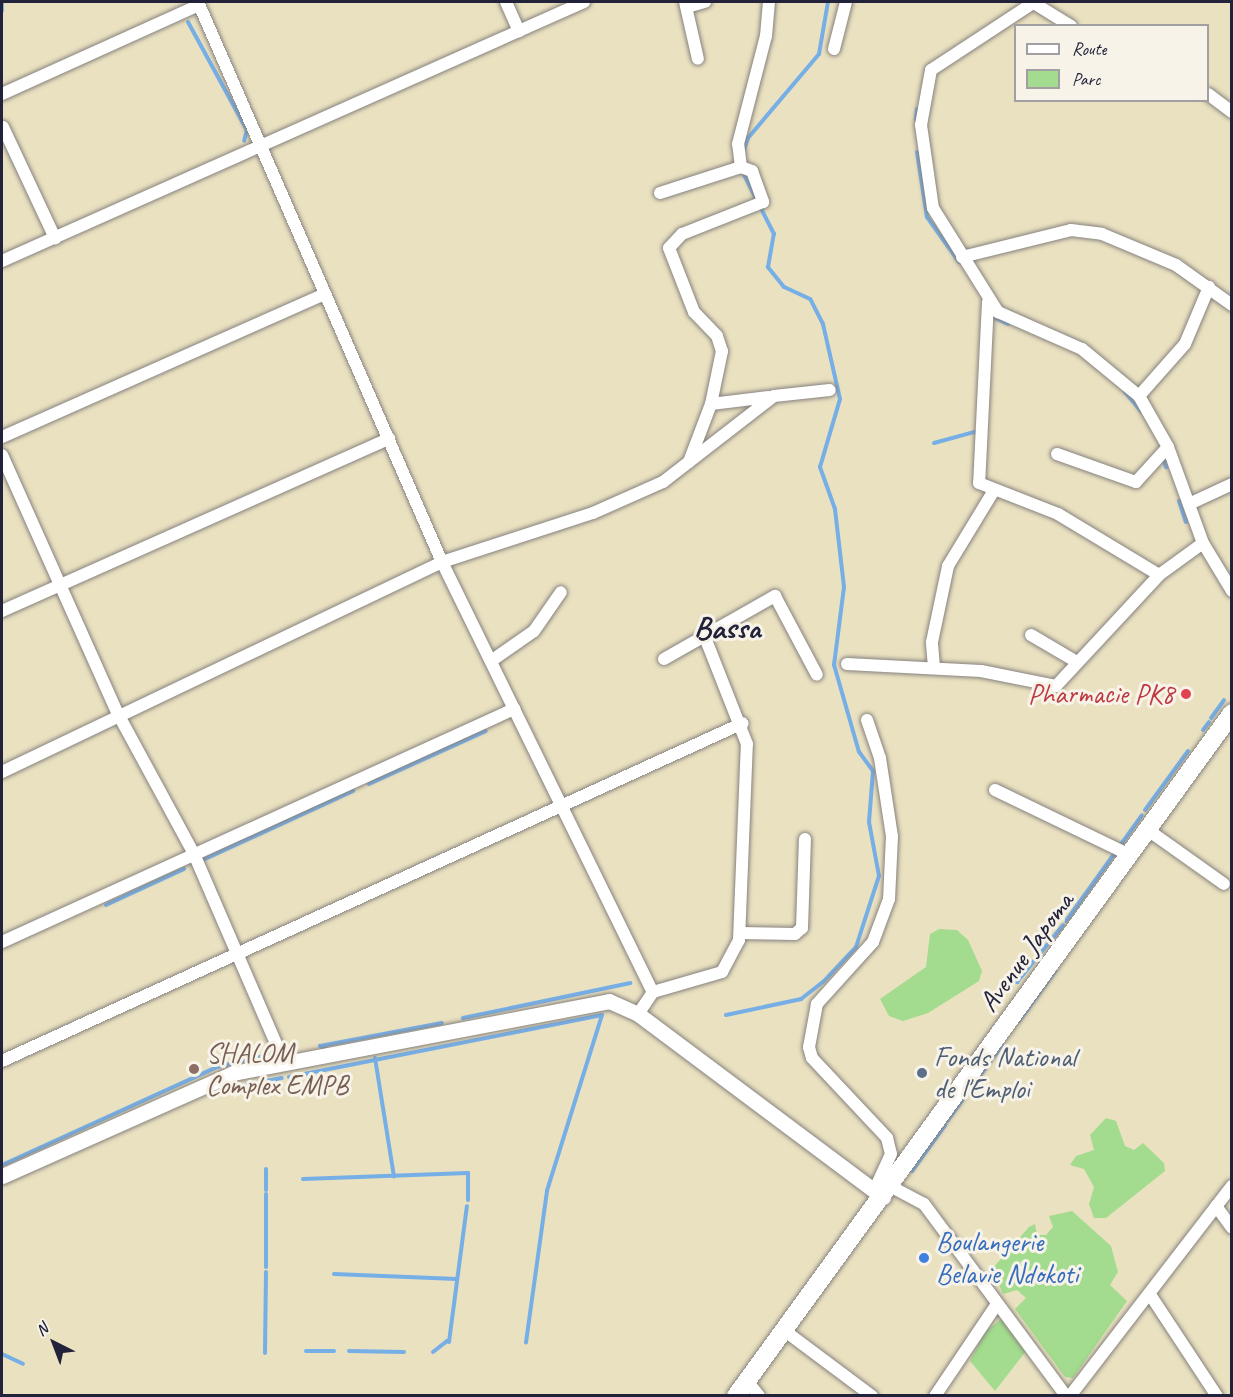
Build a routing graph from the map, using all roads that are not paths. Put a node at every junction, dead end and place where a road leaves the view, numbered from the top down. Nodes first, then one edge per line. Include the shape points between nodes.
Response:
1 (506, 2) edge
2 (584, 2) edge
3 (705, 2) edge
4 (769, 2) edge
5 (846, 2) edge
6 (1033, 2) edge
7 (199, 3) edge
8 (686, 4) edge
9 (1068, 24) edge
10 (519, 31) junction
11 (834, 49) dead end
12 (698, 59) dead end
13 (2, 94) edge
14 (1209, 95) edge
15 (1232, 112) edge
16 (3, 127) dead end
17 (260, 148) junction
18 (741, 167) junction
19 (660, 194) dead end
20 (55, 238) junction
21 (962, 257) junction
22 (2, 261) edge
23 (1209, 287) junction
24 (323, 295) junction
25 (988, 302) junction
26 (1232, 304) edge
27 (830, 390) dead end
28 (787, 392) junction
29 (1139, 396) junction
30 (711, 404) junction
31 (2, 437) edge
32 (389, 439) junction
33 (1168, 447) junction
34 (1057, 454) dead end
35 (2, 455) edge
36 (688, 465) junction
37 (1232, 484) edge
38 (993, 492) junction
39 (1189, 504) junction
40 (1203, 543) junction
41 (442, 562) junction
42 (1159, 575) junction
43 (60, 582) junction
44 (1232, 591) edge
45 (561, 592) dead end
46 (2, 611) edge
47 (704, 635) junction
48 (1031, 635) dead end
49 (664, 659) dead end
50 (491, 661) junction
51 (1077, 662) junction
52 (847, 664) dead end
53 (934, 667) junction
54 (817, 675) dead end
55 (514, 709) junction
56 (1232, 713) edge
57 (118, 714) junction
58 (867, 720) dead end
59 (743, 723) junction
60 (2, 772) edge
61 (995, 790) dead end
62 (562, 806) junction
63 (1148, 830) junction
64 (805, 839) dead end
65 (194, 854) junction
66 (1130, 855) junction
67 (1224, 884) dead end
68 (740, 933) junction
69 (2, 942) edge
70 (232, 952) junction
71 (653, 992) junction
72 (638, 1014) junction
73 (283, 1060) junction
74 (2, 1061) edge
75 (2, 1176) edge
76 (1232, 1186) edge
77 (882, 1191) junction
78 (1216, 1206) junction
79 (1232, 1228) edge
80 (1151, 1296) junction
81 (997, 1304) junction
82 (785, 1330) junction
83 (742, 1388) edge
84 (759, 1395) edge
85 (872, 1395) edge
86 (935, 1395) edge
87 (1068, 1395) edge
88 (1217, 1395) edge

1 - 10 street
2 - 10 street
3 - 8 street
4 - 18 street via 766,36 738,144
5 - 11 street
6 - 9 street
6 - 21 street via 945,59 925,84 921,125 930,191 940,223
7 - 13 street
7 - 17 street
8 - 12 street
10 - 17 street
14 - 15 street
16 - 20 street
17 - 20 street
17 - 24 street
18 - 19 street
18 - 30 street via 752,171 762,204 682,234 669,248 697,318 721,342
20 - 22 street
21 - 23 street via 1071,230 1102,234 1142,248
21 - 25 street
23 - 26 street
23 - 29 street via 1182,349
24 - 31 street
24 - 32 street
25 - 29 street via 1008,319 1082,349
25 - 38 street via 978,477 984,489
27 - 28 street
28 - 30 street
28 - 36 street via 764,401
29 - 33 street
30 - 36 street
32 - 41 street
32 - 43 street
33 - 34 street via 1131,483
33 - 39 street
35 - 43 street
36 - 41 street via 593,513
37 - 39 street
38 - 42 street via 1058,514
38 - 53 street via 948,566 932,642
39 - 40 street
40 - 42 street
40 - 44 street
41 - 50 street
41 - 57 street
42 - 51 street
43 - 46 street
43 - 57 street
45 - 50 street via 534,631
47 - 49 street
47 - 54 street via 775,596
47 - 59 street
48 - 51 street
50 - 55 street
51 - 53 street via 1053,686
52 - 53 street
55 - 62 street
55 - 65 street
56 - 63 main road, Avenue Japoma
57 - 60 street
57 - 65 street
58 - 77 street via 880,758 892,836 889,899 873,942 817,1004 809,1047 812,1058 887,1138 891,1154
59 - 62 street
59 - 68 street via 747,762
61 - 66 street
62 - 70 street
62 - 71 street
63 - 66 main road, Avenue Japoma
63 - 67 street
64 - 68 street via 802,928 795,934
65 - 69 street
65 - 70 street
66 - 77 main road, Avenue Japoma
68 - 71 street via 736,954 722,972
70 - 73 street
70 - 74 street
71 - 72 street
72 - 73 street via 623,1004 596,1002
72 - 77 street
73 - 75 street via 218,1079
76 - 78 street
77 - 81 street via 924,1204
77 - 82 main road, Avenue Japoma
78 - 79 street
78 - 80 street
80 - 87 street
80 - 88 street
81 - 86 street
81 - 87 street
82 - 83 main road, Avenue Japoma
82 - 85 street
83 - 84 street

